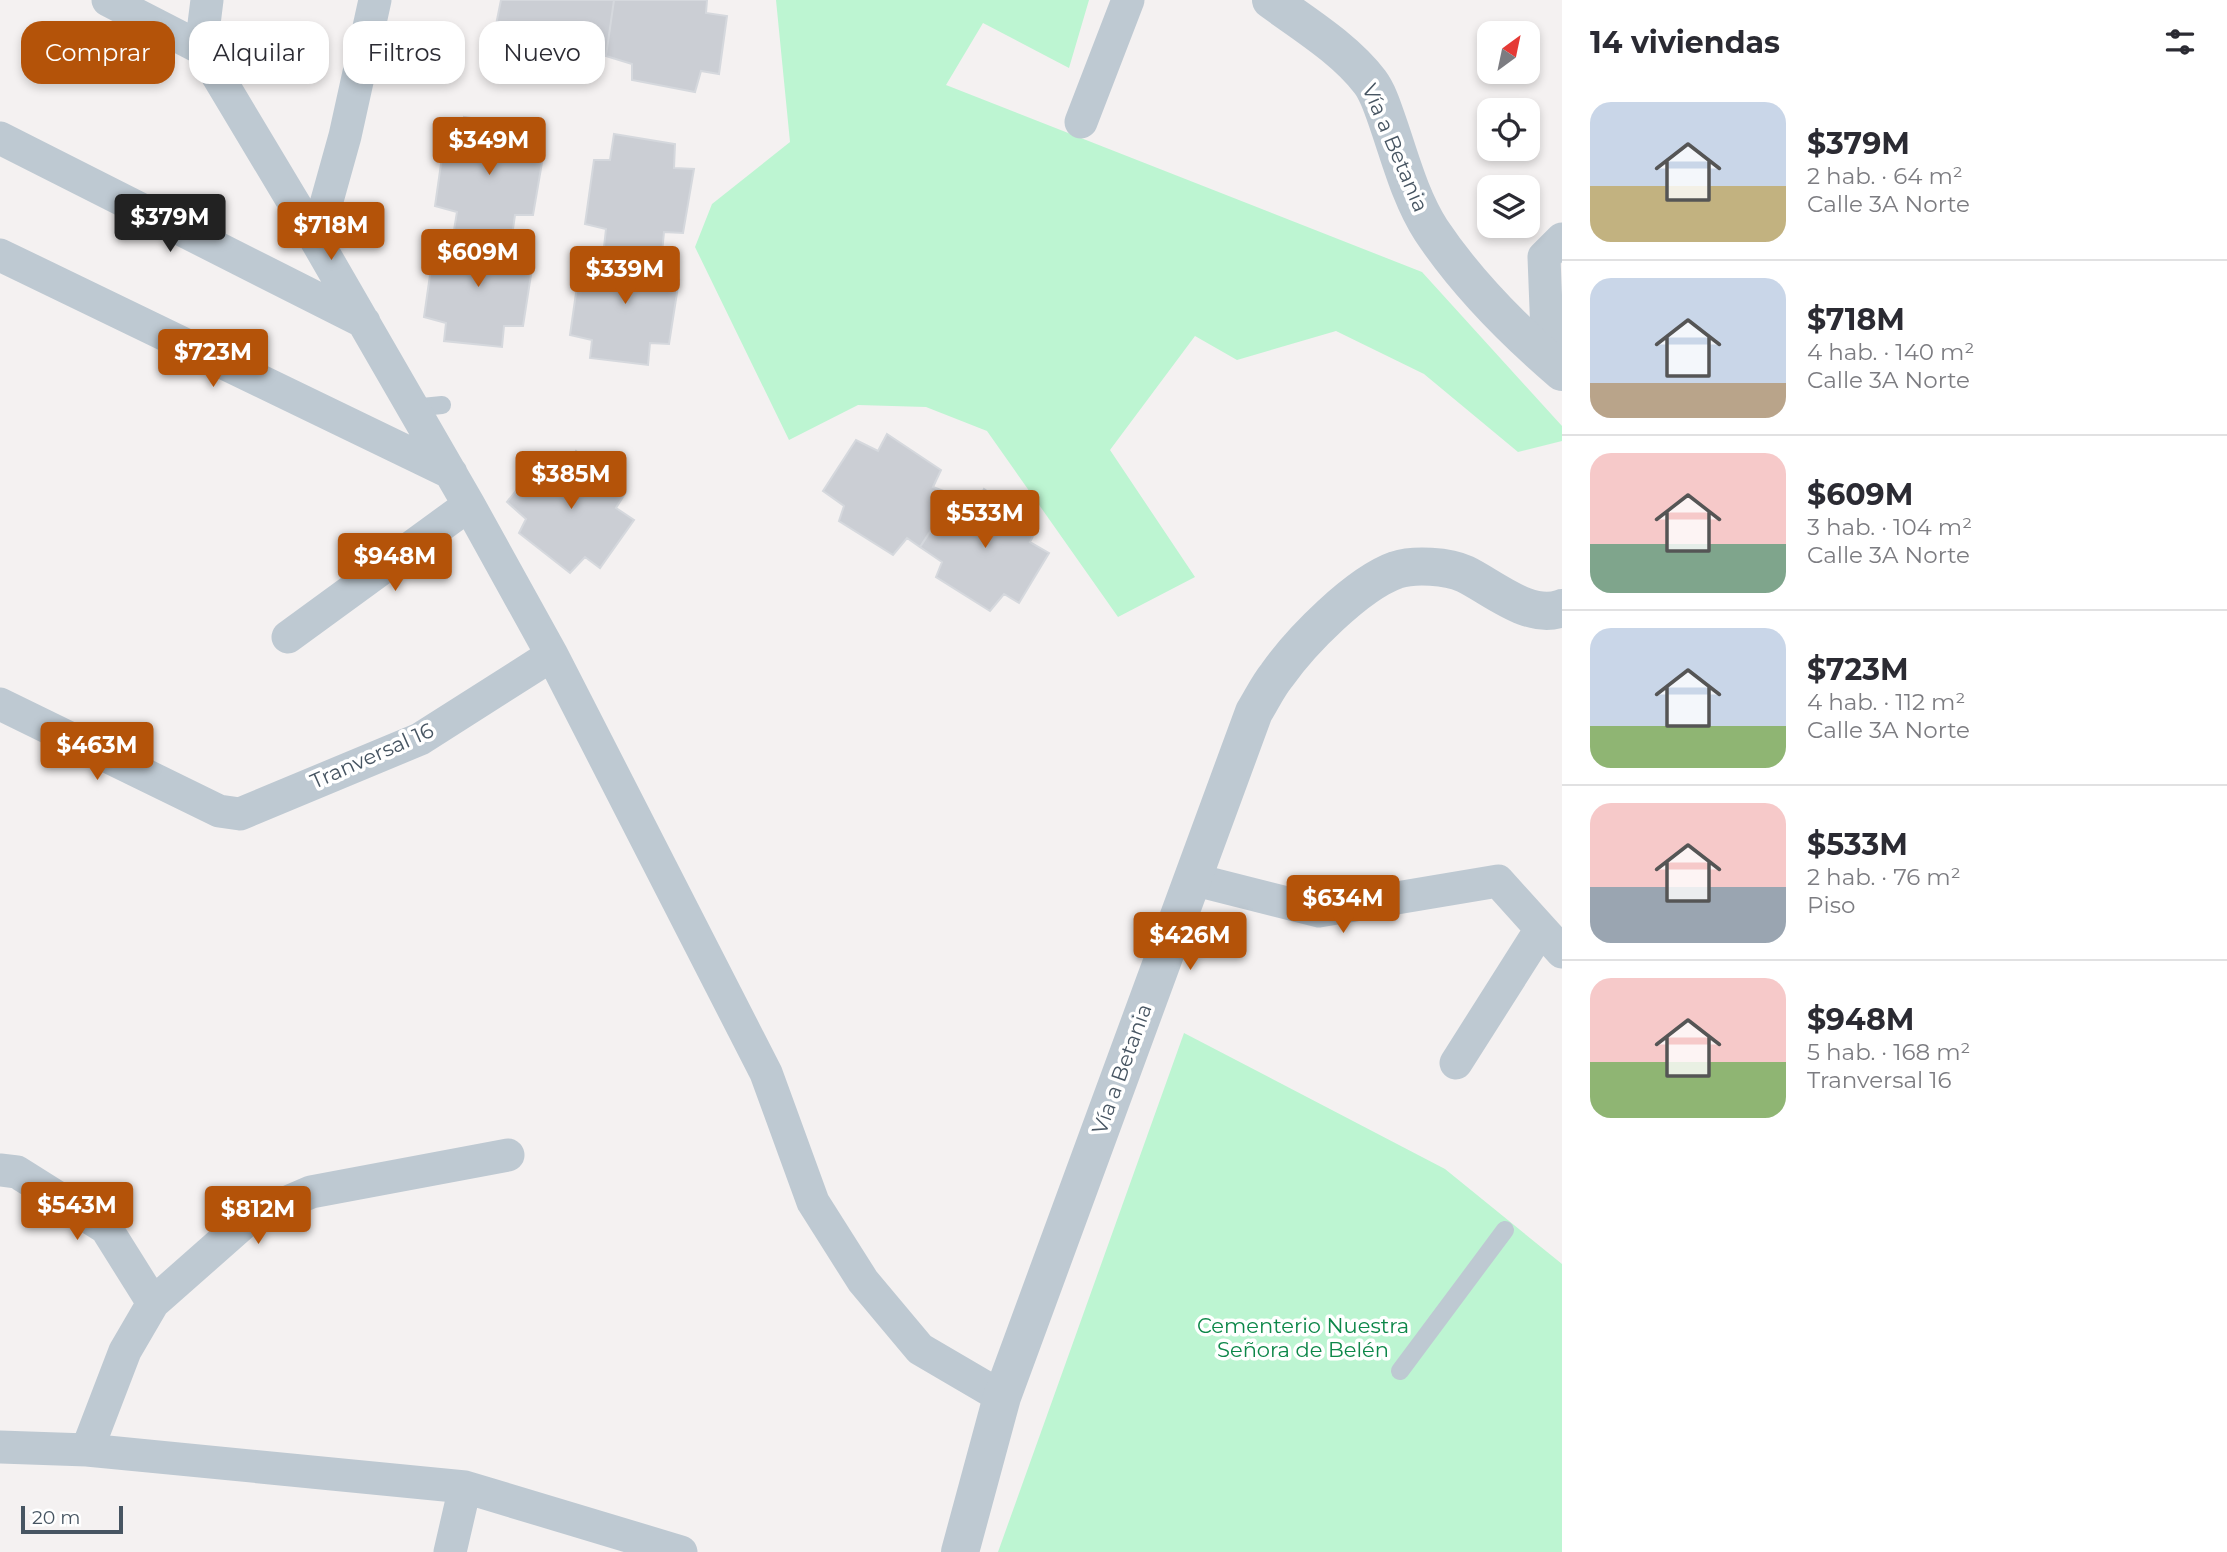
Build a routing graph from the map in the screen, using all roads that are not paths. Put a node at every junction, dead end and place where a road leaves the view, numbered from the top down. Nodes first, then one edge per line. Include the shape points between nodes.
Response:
1 (108, 0) edge
2 (207, 0) edge
3 (375, 0) edge
4 (1128, 0) edge
5 (1271, 0) edge
6 (204, 21) edge
7 (189, 42) edge
8 (223, 84) edge
9 (1081, 122) dead end
10 (0, 138) edge
11 (1562, 239) edge
12 (316, 240) junction
13 (0, 255) edge
14 (364, 322) junction
15 (1555, 366) edge
16 (451, 473) junction
17 (469, 505) junction
18 (1558, 616) edge
19 (288, 637) dead end
20 (552, 655) junction
21 (0, 704) edge
22 (1192, 879) junction
23 (1552, 941) edge
24 (1456, 1063) dead end
25 (508, 1155) dead end
26 (0, 1170) edge
27 (1505, 1230) dead end
28 (153, 1303) junction
29 (1400, 1371) dead end
30 (1002, 1396) junction
31 (0, 1447) edge
32 (87, 1450) junction
33 (465, 1487) junction
34 (450, 1552) edge
35 (681, 1552) edge
36 (960, 1552) edge

1 - 7 street
2 - 6 street
3 - 12 street
4 - 9 street
5 - 15 street, Vía a Betania via 1371,83 1430,229 1501,316
8 - 12 street
10 - 14 street
11 - 15 street via 1544,257
12 - 14 street
13 - 16 street
14 - 16 street via 427,406
16 - 17 street
17 - 19 street
17 - 20 street
18 - 22 street, Vía a Betania via 1505,599 1463,573 1438,567 1398,569 1372,582 1314,631 1265,693
20 - 21 street, Tranversal 16 via 420,738 240,814 219,811
20 - 30 street via 766,1073 813,1202 863,1281 920,1349
22 - 23 street via 1320,911 1498,881
22 - 30 street, Vía a Betania
23 - 24 street
25 - 28 street via 311,1192 247,1219
26 - 28 street via 17,1172 106,1228
27 - 29 lane
28 - 32 street via 125,1351
30 - 36 street, Vía a Betania
31 - 32 street
32 - 33 street
33 - 34 street
33 - 35 street

